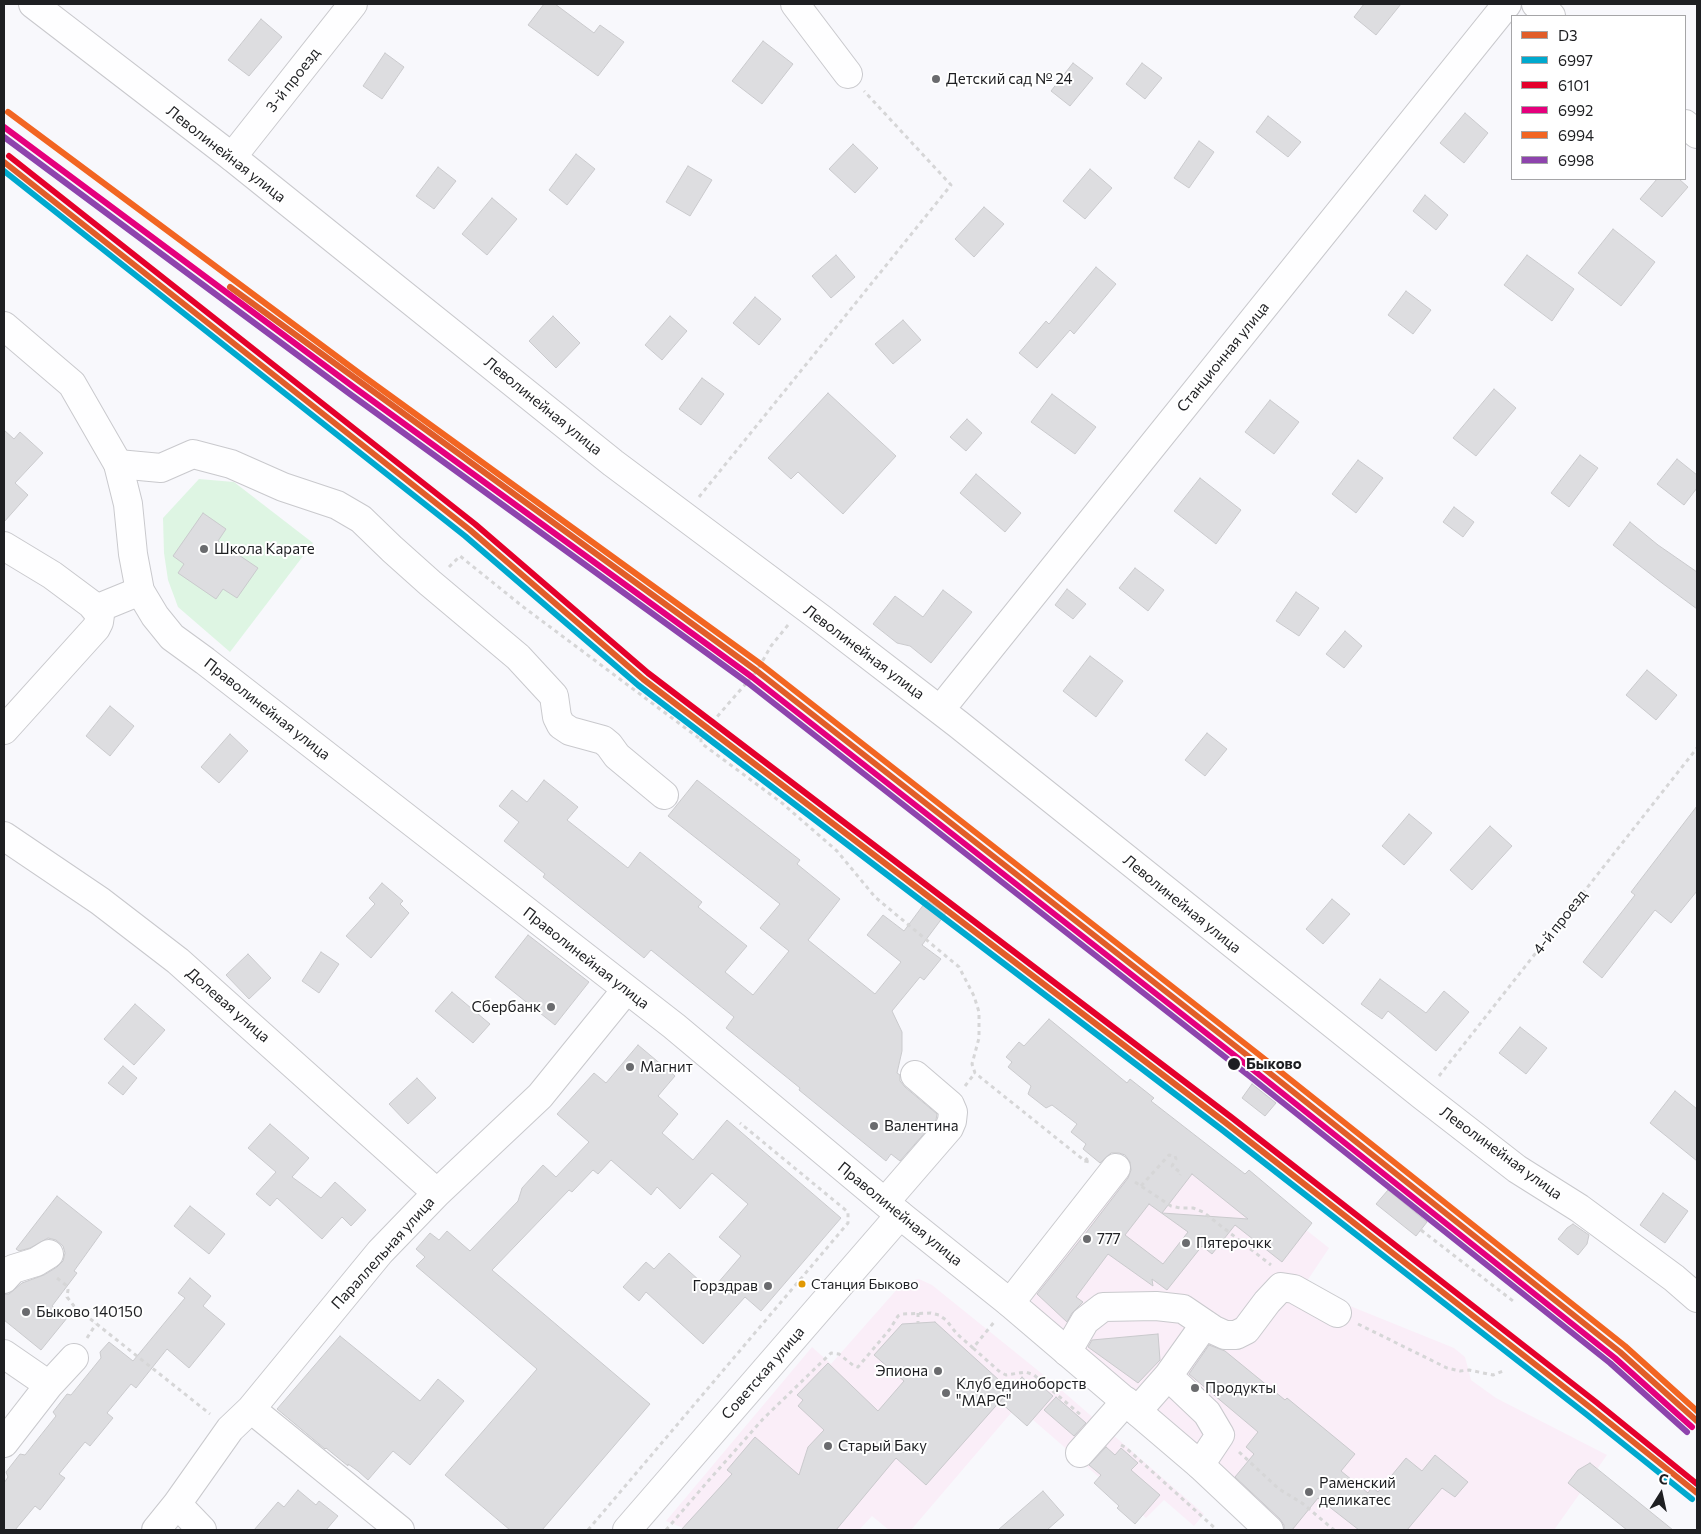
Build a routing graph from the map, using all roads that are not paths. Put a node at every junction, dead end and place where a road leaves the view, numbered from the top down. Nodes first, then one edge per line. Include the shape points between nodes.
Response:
1 (33, 4) edge
2 (353, 4) edge
3 (795, 4) edge
4 (1507, 4) edge
5 (1536, 4) edge
6 (1550, 15) edge
7 (848, 74) road end
8 (1686, 125) edge
9 (1697, 134) edge
10 (232, 157) junction
11 (4, 326) edge
12 (118, 464) junction
13 (4, 546) edge
14 (140, 591) junction
15 (98, 612) junction
16 (940, 710) junction
17 (4, 730) edge
18 (664, 795) dead end
19 (4, 836) edge
20 (626, 990) junction
21 (915, 1075) dead end
22 (1116, 1168) road end
23 (437, 1193) junction
24 (892, 1209) junction
25 (42, 1258) road end
26 (4, 1279) edge
27 (1697, 1298) edge
28 (1010, 1303) junction
29 (1337, 1313) dead end
30 (1205, 1324) junction
31 (1067, 1352) junction
32 (4, 1354) edge
33 (74, 1358) dead end
34 (1168, 1376) junction
35 (50, 1385) junction
36 (1132, 1407) junction
37 (251, 1409) junction
38 (4, 1443) edge
39 (1080, 1453) dead end
40 (1200, 1465) junction
41 (177, 1504) junction
42 (156, 1530) edge
43 (202, 1530) edge
44 (400, 1530) edge
45 (627, 1530) edge
46 (1269, 1530) edge

1 - 10 main road, Леволинейная улица
2 - 10 main road, 3-й проезд
3 - 7 main road
4 - 16 main road, Станционная улица
5 - 6 main road
8 - 9 main road
10 - 16 main road, Леволинейная улица via 614,463
11 - 12 main road, Праволинейная улица via 72,384
12 - 14 main road, Праволинейная улица via 128,504
12 - 18 main road via 162,468 193,454 232,464 345,509 361,519 430,583 518,657 554,696 561,725 570,731 603,740 617,756
13 - 15 main road via 52,575
14 - 15 main road
14 - 20 main road, Праволинейная улица via 172,637
15 - 17 main road via 100,622 96,628
16 - 27 main road, Леволинейная улица via 1423,1096 1517,1169 1579,1208
19 - 23 main road, Долевая улица via 100,902 178,962
20 - 23 main road, Параллельная улица via 540,1096
20 - 24 main road, Праволинейная улица via 674,1026
21 - 24 main road, Советская улица via 946,1100 953,1117 949,1128
22 - 28 main road
23 - 37 main road, Параллельная улица via 380,1252
24 - 28 main road, Праволинейная улица
24 - 45 main road, Советская улица
25 - 26 main road via 13,1269
28 - 31 main road, Праволинейная улица
29 - 30 main road via 1294,1289 1281,1287 1246,1330 1236,1335 1225,1335
30 - 31 main road via 1183,1309 1171,1306 1103,1307 1085,1321
30 - 34 main road
31 - 36 main road, Праволинейная улица
32 - 35 main road
33 - 35 main road
34 - 36 main road via 1146,1401
34 - 40 main road via 1207,1414 1220,1435
35 - 38 main road
36 - 39 main road
36 - 40 main road, Праволинейная улица
37 - 41 main road, Параллельная улица via 230,1429
37 - 44 main road
40 - 46 main road, Праволинейная улица
41 - 42 main road, Параллельная улица
41 - 43 main road

